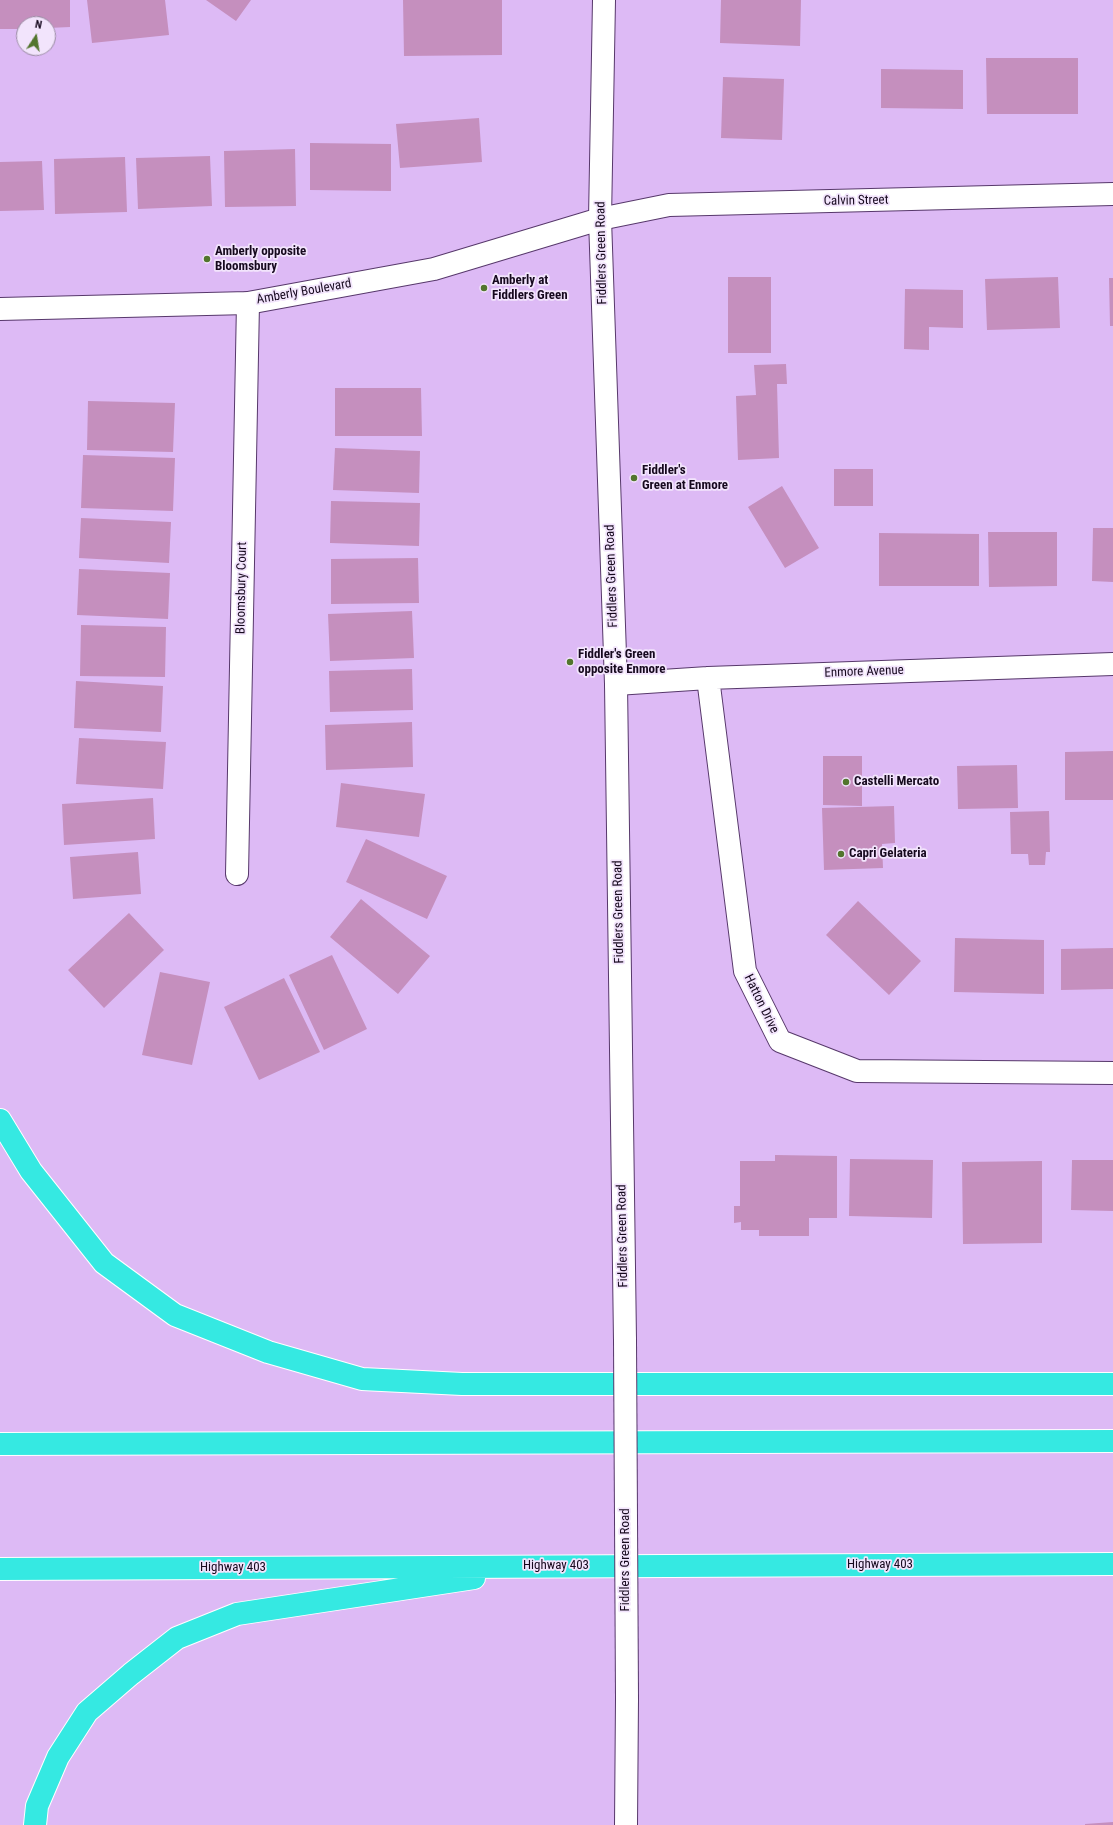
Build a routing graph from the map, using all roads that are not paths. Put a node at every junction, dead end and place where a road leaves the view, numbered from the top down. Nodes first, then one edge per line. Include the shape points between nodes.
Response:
1 (604, 0) edge
2 (1113, 194) edge
3 (600, 220) junction
4 (248, 303) junction
5 (0, 309) edge
6 (1113, 664) edge
7 (708, 678) junction
8 (616, 684) junction
9 (237, 874) dead end
10 (1113, 1074) edge
11 (0, 1120) edge
12 (1113, 1384) edge
13 (1113, 1441) edge
14 (0, 1444) edge
15 (1113, 1564) edge
16 (548, 1566) junction
17 (0, 1569) edge
18 (35, 1825) edge
19 (626, 1825) edge

1 - 3 street, Fiddlers Green Road
2 - 3 street, Calvin Street via 669,205
3 - 4 street, Amberly Boulevard via 434,269
3 - 8 street, Fiddlers Green Road
4 - 5 street, Amberly Boulevard
4 - 9 street, Bloomsbury Court
6 - 7 street, Enmore Avenue
7 - 8 street, Enmore Avenue
7 - 10 street, Hatton Drive via 745,971 780,1042 858,1071
8 - 19 street, Fiddlers Green Road, bridge via 625,1340
11 - 12 highway via 31,1172 104,1263 175,1315 268,1352 362,1379 462,1384
13 - 14 highway
15 - 16 highway, Highway 403
16 - 17 highway, Highway 403
16 - 18 highway via 236,1614 177,1638 87,1712 58,1757 37,1806

